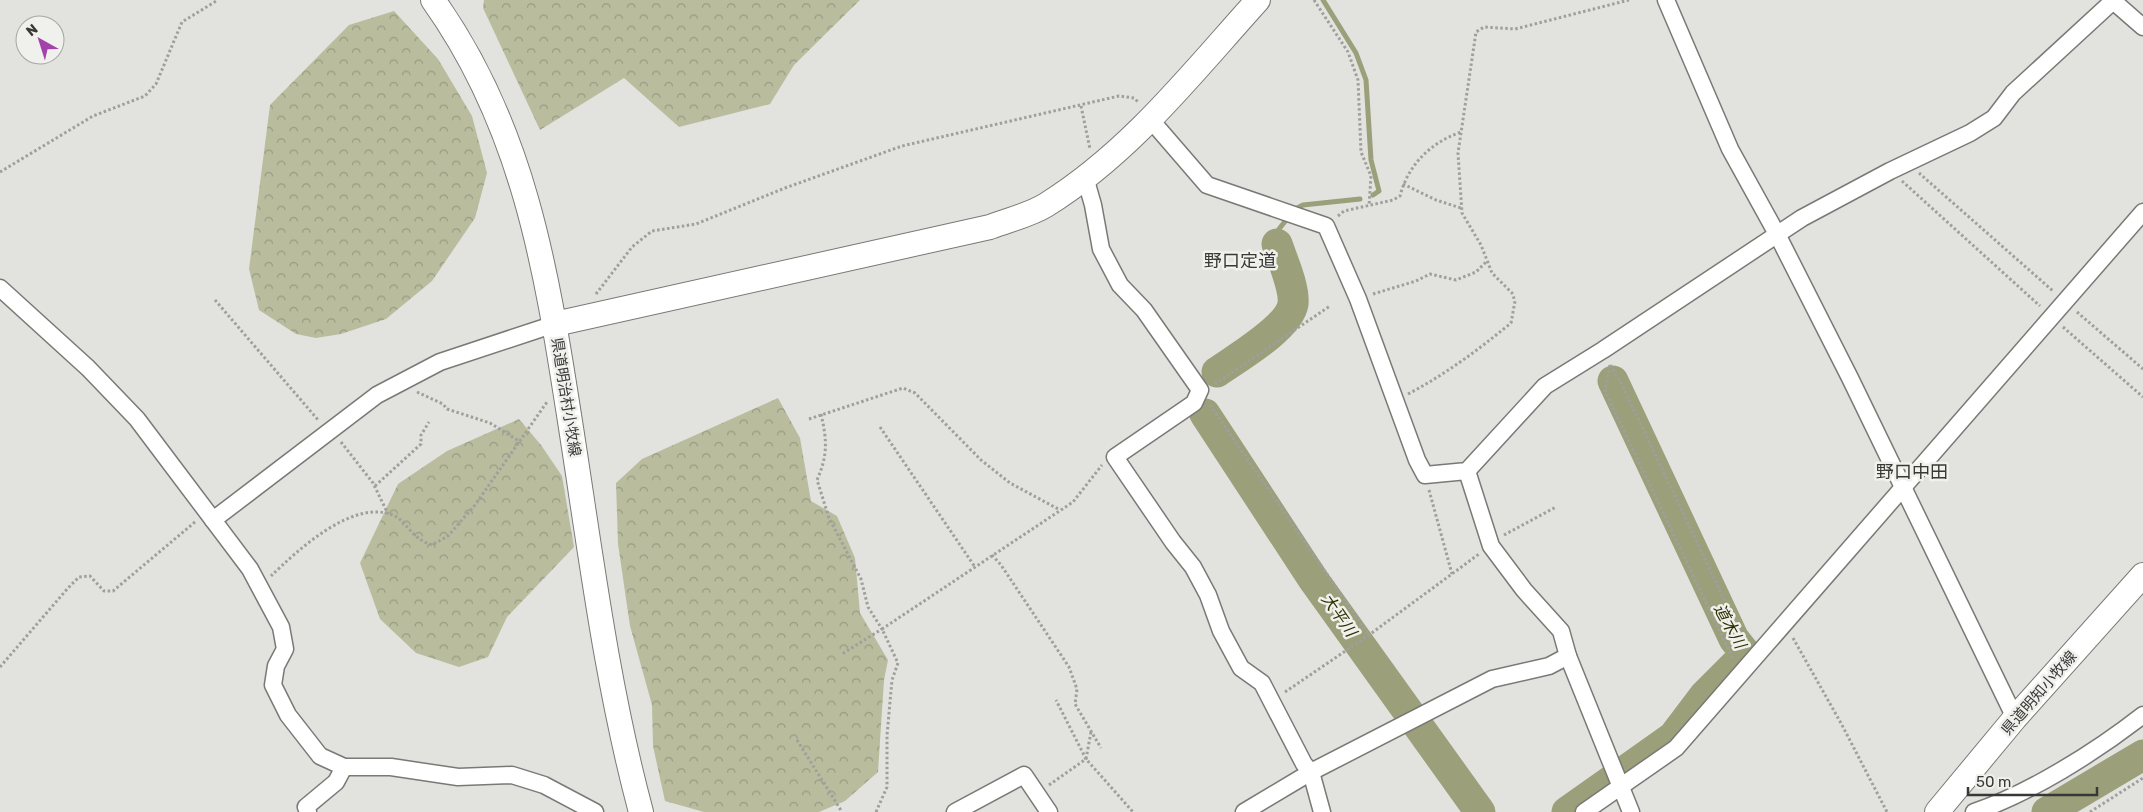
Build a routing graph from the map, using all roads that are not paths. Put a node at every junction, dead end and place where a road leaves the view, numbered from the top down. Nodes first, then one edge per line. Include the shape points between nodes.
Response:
1 (433, 0) edge
2 (1258, 0) edge
3 (1666, 0) edge
4 (2112, 0) edge
5 (2143, 27) edge
6 (1151, 118) junction
7 (1094, 171) junction
8 (2143, 212) edge
9 (1778, 236) junction
10 (0, 288) edge
11 (555, 324) junction
12 (1467, 471) junction
13 (1903, 487) junction
14 (210, 516) junction
15 (2143, 576) edge
16 (1568, 656) junction
17 (2143, 715) edge
18 (2015, 718) junction
19 (344, 767) junction
20 (1311, 772) junction
21 (1620, 788) junction
22 (1944, 804) edge
23 (308, 812) edge
24 (595, 812) edge
25 (641, 812) edge
26 (955, 812) edge
27 (1049, 812) edge
28 (1244, 812) edge
29 (1322, 812) edge
30 (1584, 812) edge
31 (1631, 812) edge
32 (1972, 812) edge

1 - 11 main road, 県道明治村小牧線 via 478,75 512,152 533,220
2 - 6 main road
3 - 9 street via 1730,150
4 - 5 street
4 - 9 street via 2013,93 1994,118 1802,218
6 - 7 main road via 1133,139
6 - 12 street via 1207,186 1326,226 1358,299 1425,475
7 - 11 main road via 1045,206 990,227
7 - 20 street via 1093,206 1101,249 1120,286 1144,310 1200,390 1194,404 1115,457 1193,567 1241,668 1262,683
8 - 13 street
9 - 12 street via 1606,358 1545,386
9 - 13 street
10 - 14 street via 88,368 137,419
11 - 14 street via 440,362 377,396
11 - 25 main road, 県道明治村小牧線 via 617,718
12 - 16 street via 1491,546 1524,590 1562,632
13 - 18 street
13 - 21 street via 1676,748
14 - 19 street via 250,569 281,627 285,649 276,666 273,685 288,715 320,756
15 - 18 main road, 県道明知小牧線
16 - 20 street via 1549,666 1492,679
16 - 21 street
17 - 32 street via 2050,776 1998,804
18 - 22 main road, 県道明知小牧線
19 - 23 street via 336,782 306,807
19 - 24 street via 391,768 458,777 512,775 544,785
20 - 28 street
20 - 29 street
21 - 30 street
21 - 31 street
22 - 32 street
26 - 27 street via 1024,775

